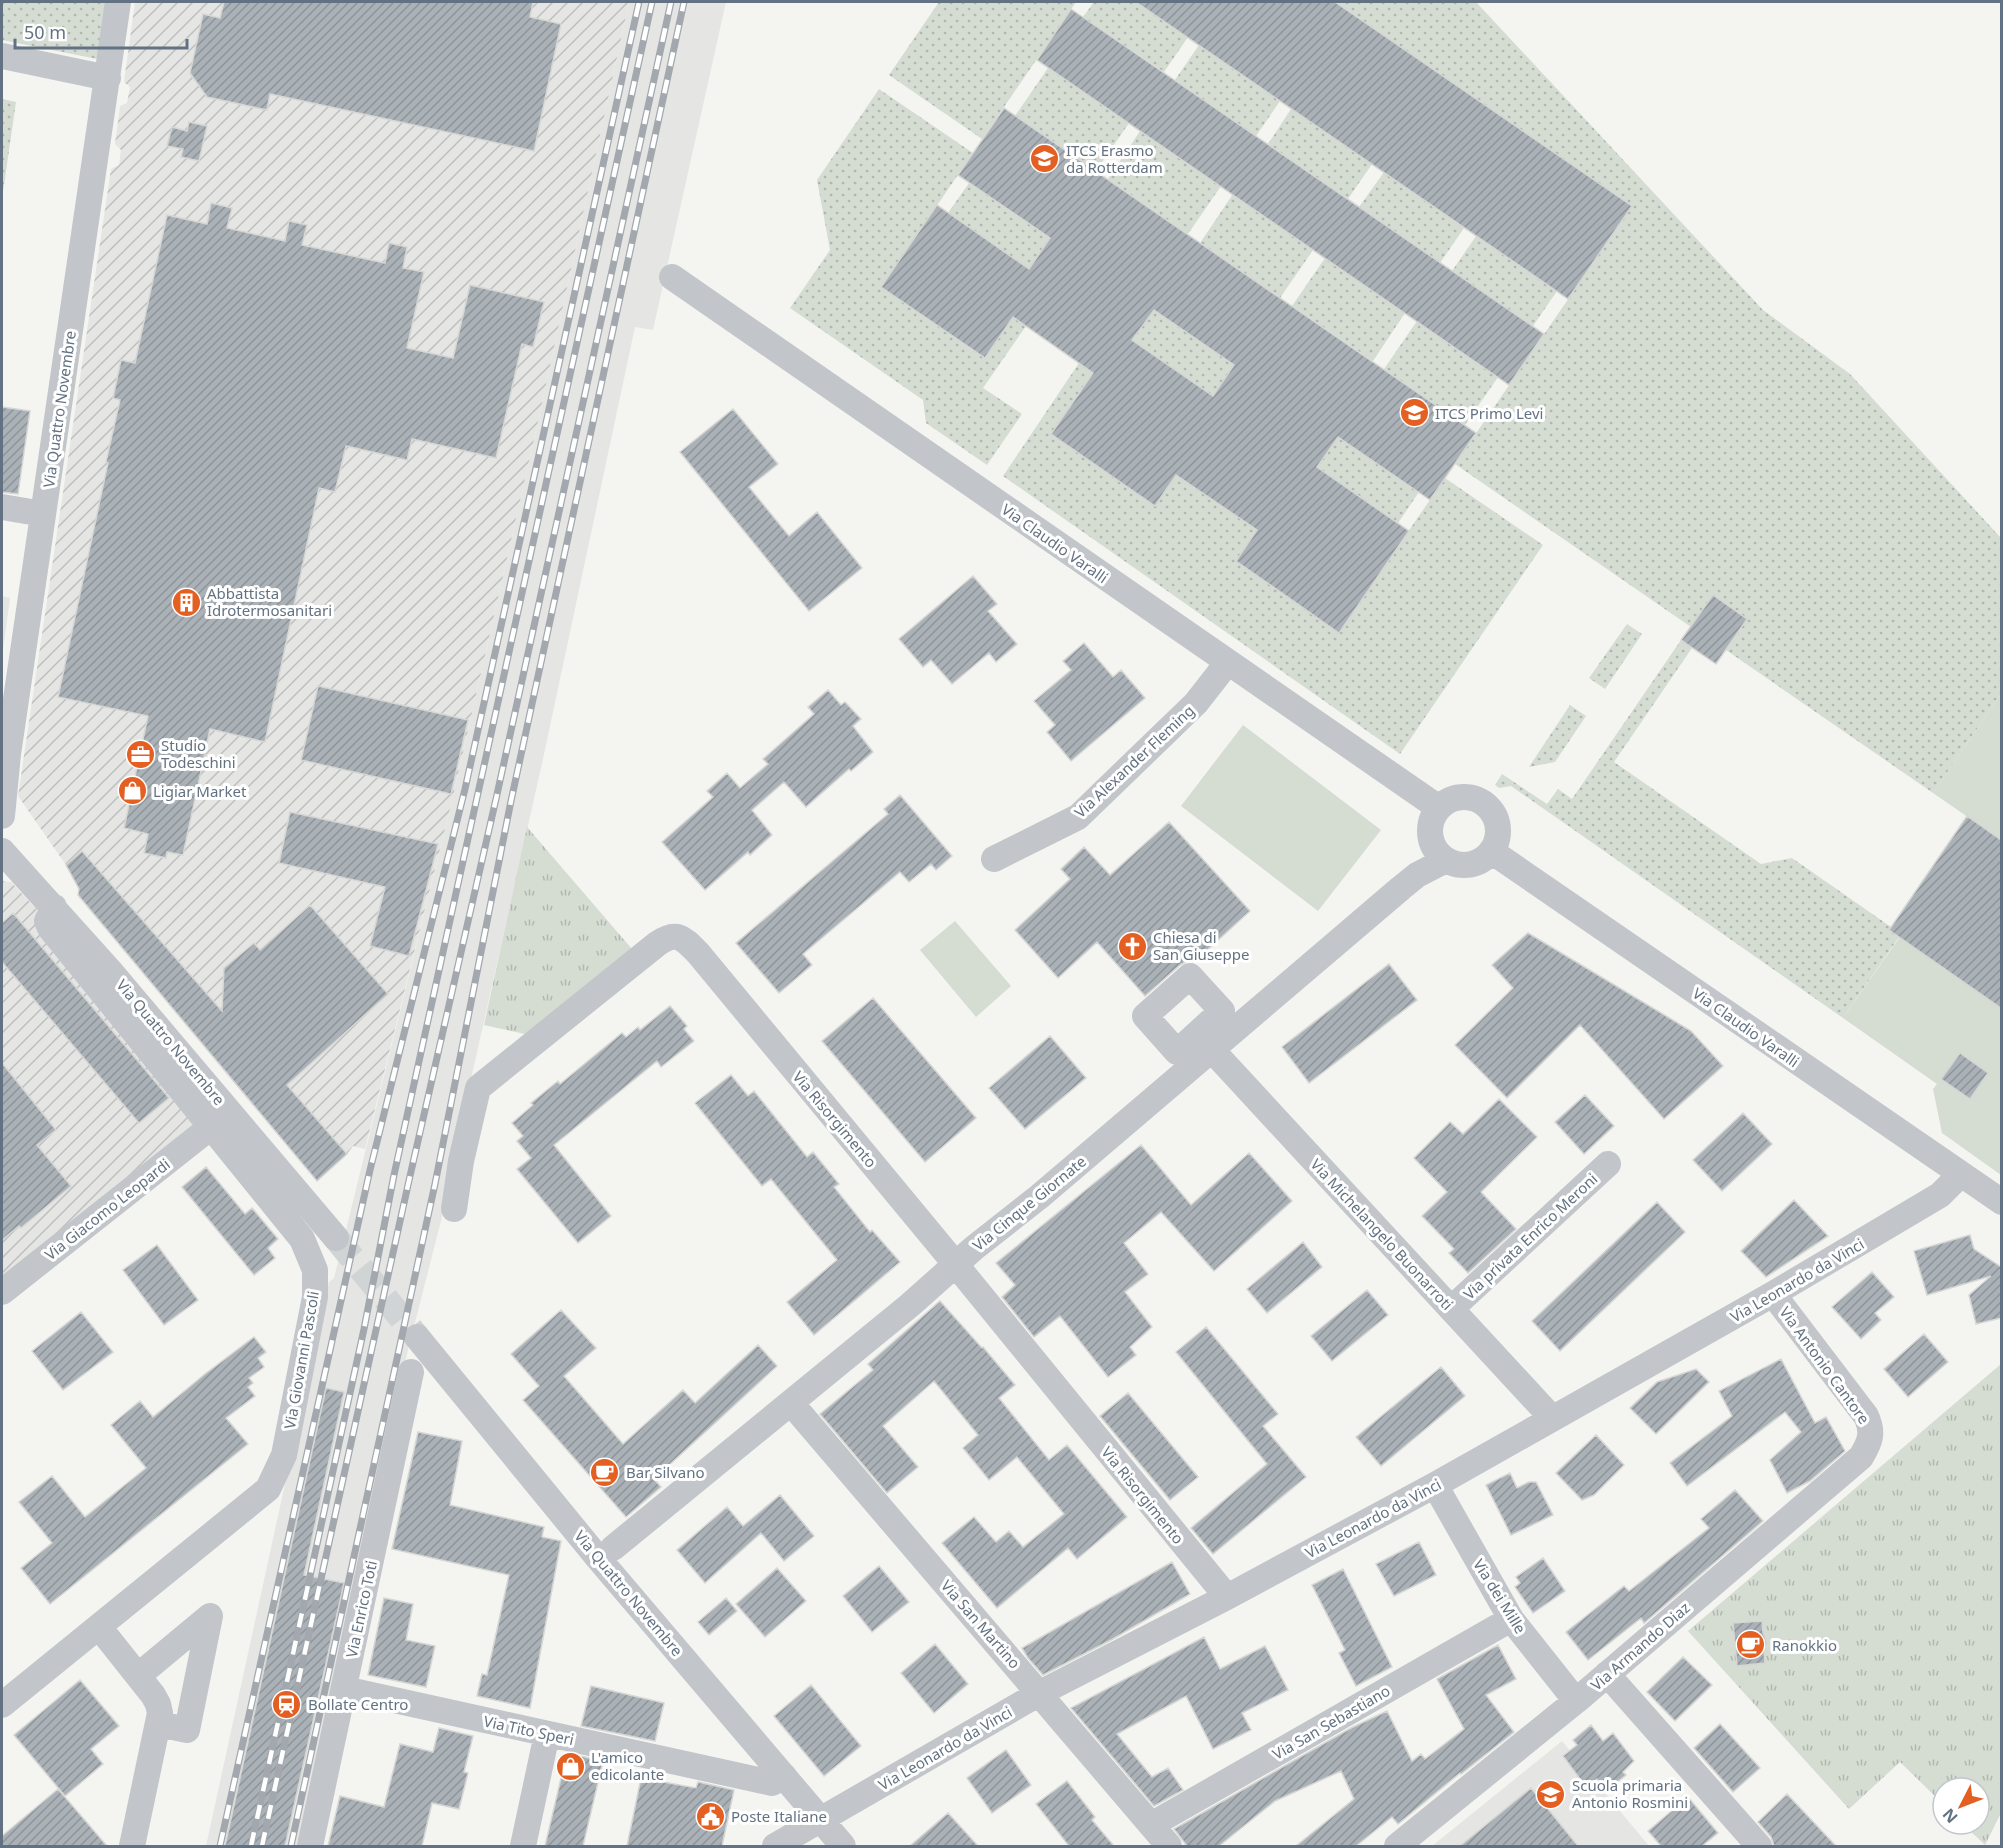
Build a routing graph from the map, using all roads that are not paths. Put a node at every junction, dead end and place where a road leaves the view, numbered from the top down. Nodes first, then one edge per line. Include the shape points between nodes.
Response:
1 (118, 2) edge
2 (2, 56) edge
3 (108, 78) junction
4 (672, 277) dead end
5 (2, 507) edge
6 (43, 514) junction
7 (1227, 662) junction
8 (1438, 808) junction
9 (2, 816) edge
10 (2, 851) edge
11 (1491, 851) junction
12 (994, 859) dead end
13 (1446, 860) junction
14 (54, 907) junction
15 (1211, 1049) junction
16 (212, 1126) junction
17 (1608, 1164) dead end
18 (1961, 1174) junction
19 (2001, 1202) edge
20 (454, 1209) dead end
21 (336, 1238) tunnel mouth
22 (955, 1265) junction
23 (2, 1292) edge
24 (1773, 1294) junction
25 (1451, 1309) junction
26 (417, 1337) tunnel mouth
27 (411, 1372) dead end
28 (791, 1403) junction
29 (1552, 1418) junction
30 (1872, 1437) joint
31 (1435, 1485) junction
32 (613, 1548) dead end
33 (1227, 1597) junction
34 (1511, 1619) junction
35 (99, 1627) junction
36 (1607, 1674) junction
37 (139, 1675) junction
38 (344, 1689) junction
39 (1040, 1693) junction
40 (1576, 1701) junction
41 (2, 1705) edge
42 (159, 1724) junction
43 (547, 1734) junction
44 (784, 1776) junction
45 (820, 1820) junction
46 (1151, 1825) junction
47 (132, 1846) edge
48 (310, 1846) edge
49 (523, 1846) edge
50 (775, 1846) edge
51 (843, 1846) edge
52 (1169, 1846) edge
53 (1397, 1846) edge
54 (1760, 1846) edge

1 - 3 street, Via Quattro Novembre
2 - 3 street
3 - 6 street, Via Quattro Novembre
4 - 7 street, Via Claudio Varalli
5 - 6 street
6 - 9 street, Via Quattro Novembre
7 - 8 street, Via Claudio Varalli
7 - 12 street, Via Alexander Fleming via 1196,703 1078,817
8 - 11 street via 1465,797 1488,807 1498,832
8 - 13 street via 1432,819 1431,842
10 - 14 street, Via Quattro Novembre
11 - 13 street via 1470,865
11 - 18 street, Via Claudio Varalli
13 - 15 street, Via Cinque Giornate via 1408,882
14 - 16 street, Via Giovanni Pascoli via 47,921 50,928
14 - 21 street, Via Quattro Novembre
15 - 22 street, Via Cinque Giornate
15 - 25 street, Via Michelangelo Buonarroti
16 - 23 street, Via Giacomo Leopardi
16 - 35 street, Via Giovanni Pascoli via 302,1239 315,1270 315,1297 284,1455 268,1489
17 - 25 street, Via privata Enrico Meroni
18 - 19 street, Via Claudio Varalli
18 - 24 street, Via Leonardo da Vinci via 1940,1195
20 - 22 street, Via Risorgimento via 478,1088 657,944 678,936 698,953
22 - 28 street, Via Cinque Giornate
22 - 33 street, Via Risorgimento
24 - 29 street, Via Leonardo da Vinci
24 - 30 street, Via Antonio Cantore via 1866,1416
25 - 29 street, Via Michelangelo Buonarroti
26 - 44 street, Via Quattro Novembre
27 - 38 street, Via Enrico Toti
28 - 32 street, Via Cinque Giornate
28 - 39 street, Via San Martino
29 - 31 street, Via Leonardo da Vinci
30 - 36 street, Via Armando Diaz via 1861,1457
31 - 33 street, Via Leonardo da Vinci
31 - 34 street, Via dei Mille
33 - 39 street, Via Leonardo da Vinci
34 - 40 street, Via dei Mille
34 - 46 street, Via San Sebastiano
35 - 37 street
35 - 41 street, Via Giovanni Pascoli
36 - 40 street, Via Armando Diaz
36 - 54 street
37 - 42 street via 158,1704
37 - 42 street via 210,1616 187,1730
38 - 43 street, Via Tito Speri
38 - 48 street, Via Enrico Toti
39 - 45 street, Via Leonardo da Vinci
39 - 46 street, Via San Martino
40 - 53 street, Via Armando Diaz
42 - 47 street
43 - 44 street, Via Tito Speri via 772,1783
43 - 49 street
44 - 45 street, Via Quattro Novembre
45 - 50 street, Via Leonardo da Vinci
45 - 51 street, Via Quattro Novembre
46 - 52 street, Via San Martino

